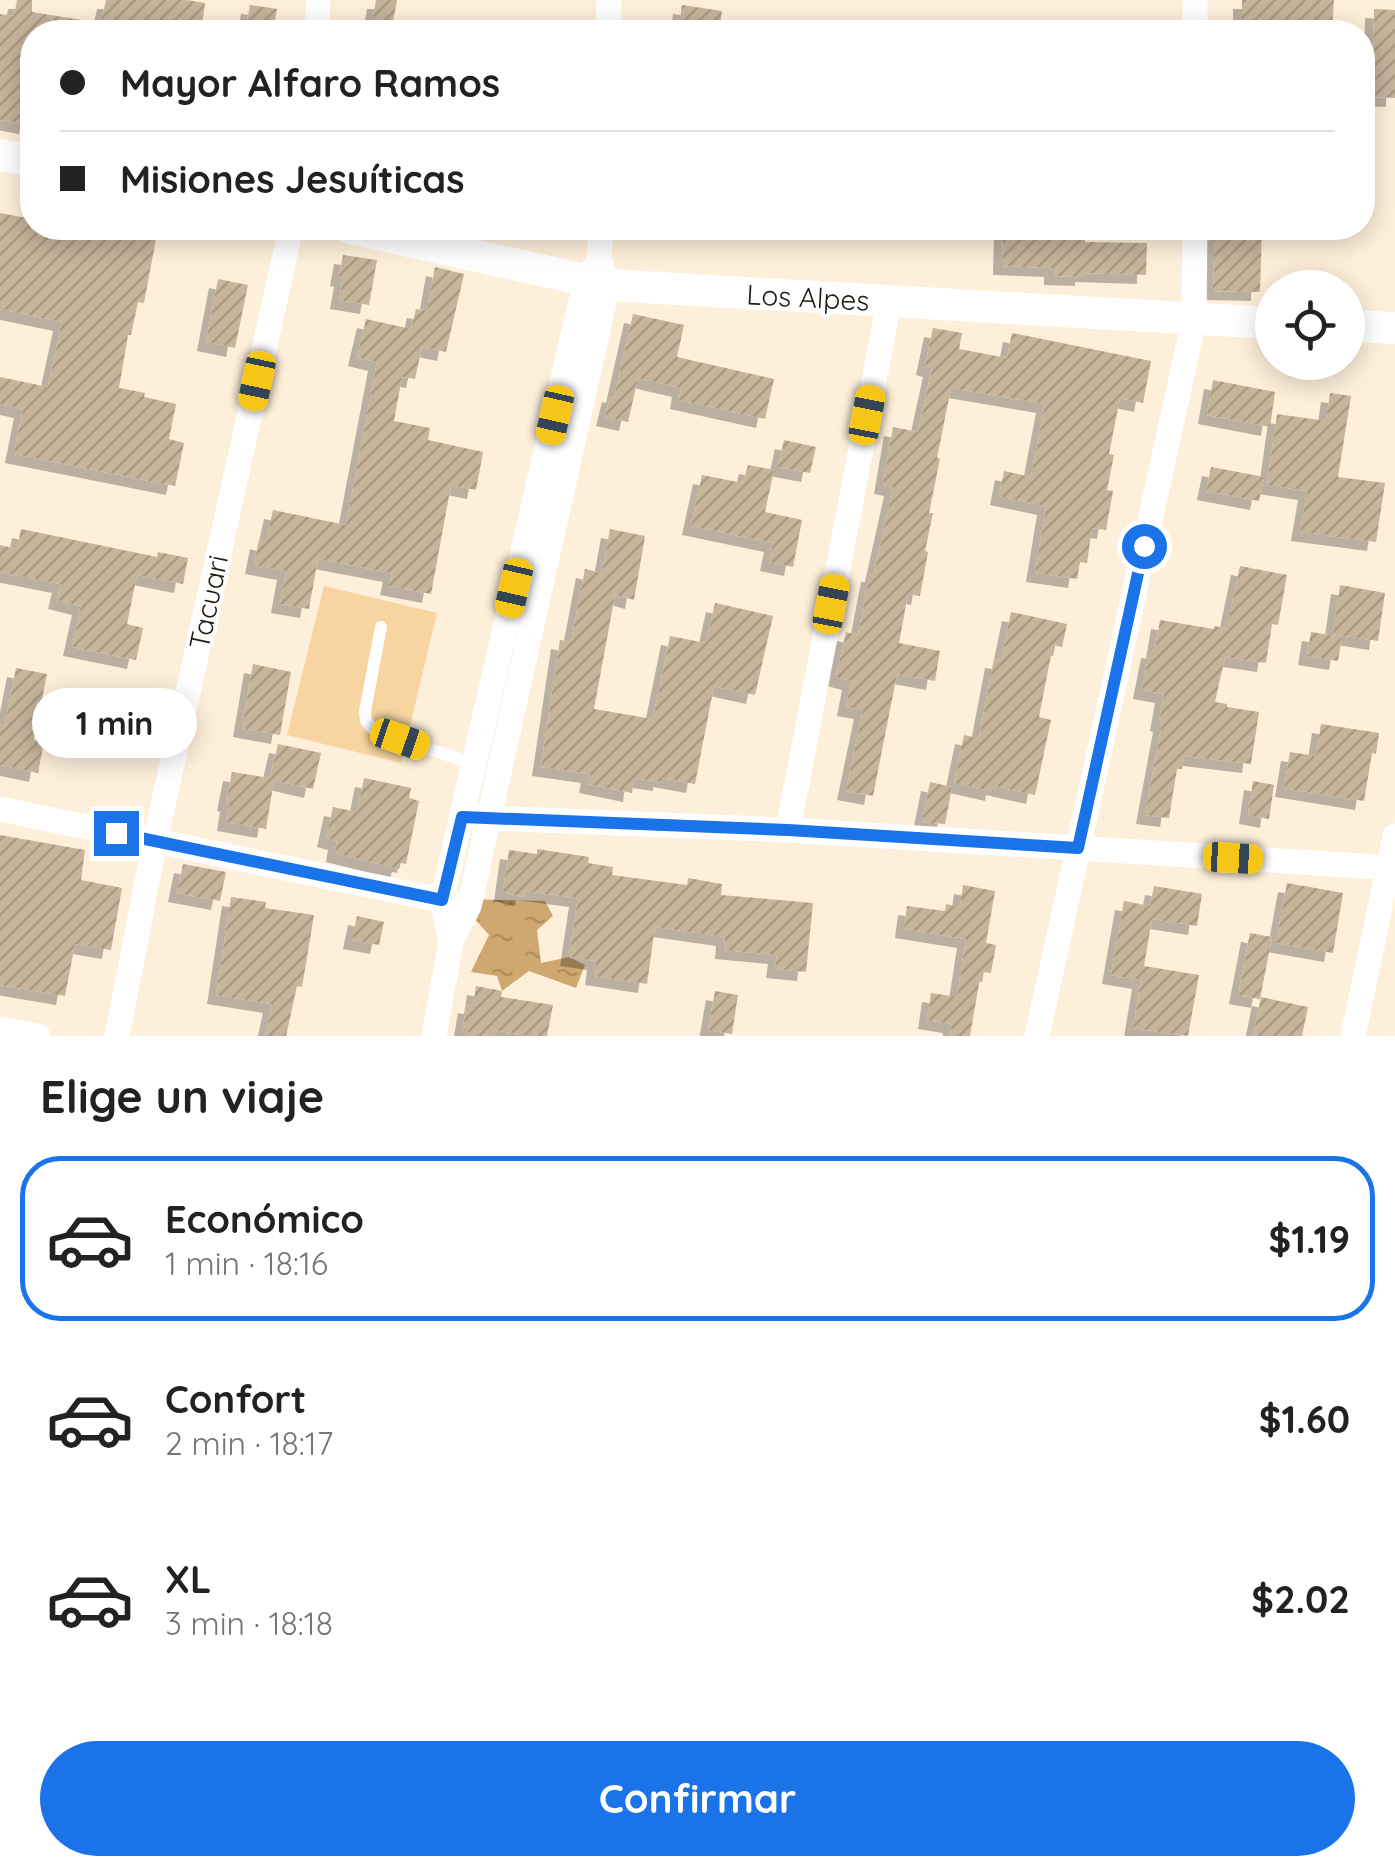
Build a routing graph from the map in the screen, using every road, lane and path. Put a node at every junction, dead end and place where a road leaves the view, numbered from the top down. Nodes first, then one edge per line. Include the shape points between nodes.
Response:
1 (288, 240) edge
2 (413, 240) edge
3 (599, 240) edge
4 (1194, 240) edge
5 (598, 275) junction
6 (889, 302) junction
7 (1194, 320) junction
8 (1255, 322) edge
9 (1365, 327) edge
10 (1395, 328) edge
11 (551, 486) junction
12 (381, 628) dead end
13 (474, 764) junction
14 (0, 809) edge
15 (462, 817) junction
16 (489, 819) junction
17 (788, 830) junction
18 (1395, 836) edge
19 (155, 841) junction
20 (1078, 848) junction
21 (1391, 867) edge
22 (442, 900) junction
23 (469, 906) junction
24 (450, 941) junction
25 (0, 1029) edge
26 (38, 1036) edge
27 (118, 1036) edge
28 (434, 1036) edge
29 (1037, 1036) edge
30 (1353, 1036) edge

1 - 19 street, Tacuari
2 - 5 street, Los Alpes
3 - 5 street
4 - 7 street
5 - 6 street, Los Alpes
5 - 11 street
6 - 7 street, Los Alpes
6 - 17 street
7 - 8 street, Los Alpes
7 - 20 street
9 - 10 street
11 - 13 street
11 - 16 street
12 - 13 lane via 366,721 374,730
13 - 15 street
14 - 19 street
15 - 16 street
15 - 22 street
16 - 17 street
16 - 23 street
17 - 20 street
18 - 21 street
19 - 22 street
19 - 27 street, Tacuari
20 - 21 street
20 - 29 street
21 - 30 street
22 - 23 street
22 - 24 street
23 - 24 street
24 - 28 street
25 - 26 street

